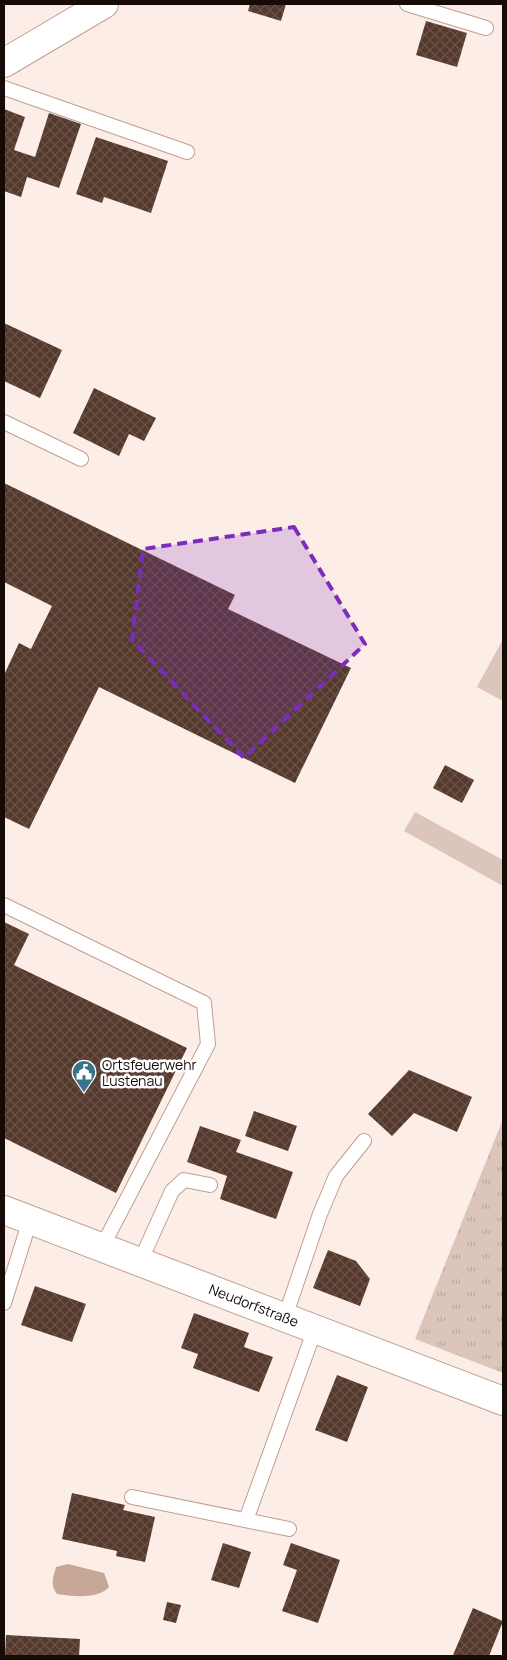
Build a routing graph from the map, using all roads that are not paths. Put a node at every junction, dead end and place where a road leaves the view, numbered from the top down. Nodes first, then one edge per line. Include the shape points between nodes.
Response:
1 (104, 4) edge
2 (407, 4) edge
3 (486, 28) dead end
4 (4, 63) edge
5 (4, 88) edge
6 (187, 152) dead end
7 (4, 422) edge
8 (81, 459) dead end
9 (4, 905) edge
10 (364, 1142) dead end
11 (210, 1185) dead end
12 (4, 1210) edge
13 (30, 1220) junction
14 (102, 1247) junction
15 (140, 1262) junction
16 (4, 1303) edge
17 (285, 1317) junction
18 (316, 1329) junction
19 (503, 1402) edge
20 (132, 1497) dead end
21 (246, 1520) junction
22 (289, 1529) dead end

1 - 4 street
2 - 3 lane
5 - 6 lane
7 - 8 lane
9 - 14 lane via 204,1004 208,1044
10 - 17 lane via 336,1176
11 - 15 lane via 184,1180 172,1191
12 - 13 street, Neudorfstraße
13 - 14 street, Neudorfstraße
13 - 16 lane
14 - 15 street, Neudorfstraße
15 - 17 street, Neudorfstraße
17 - 18 street, Neudorfstraße
18 - 19 street, Neudorfstraße
18 - 21 lane
20 - 21 lane
21 - 22 lane

